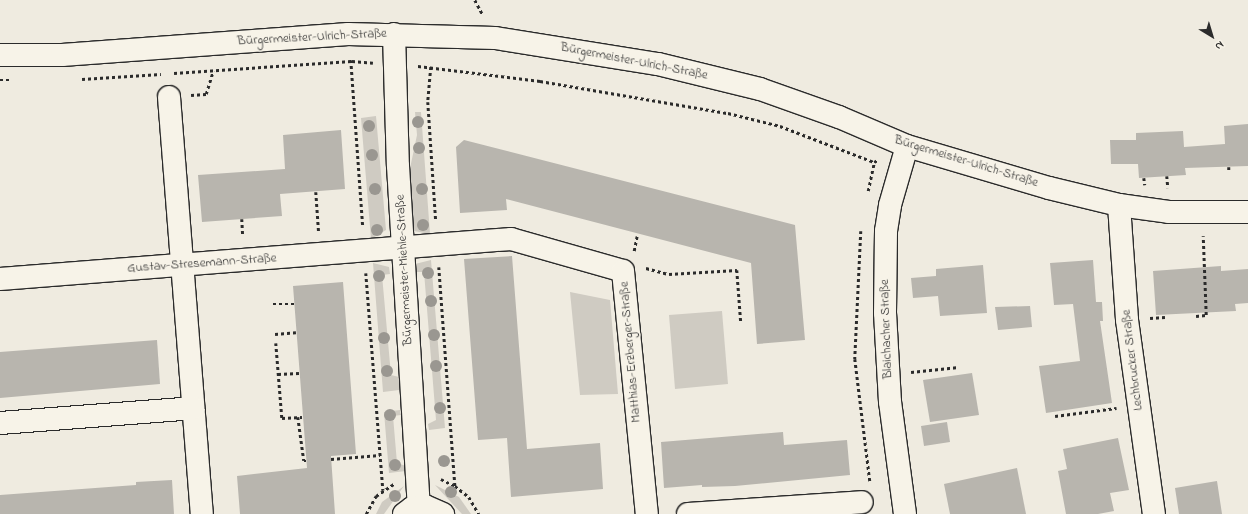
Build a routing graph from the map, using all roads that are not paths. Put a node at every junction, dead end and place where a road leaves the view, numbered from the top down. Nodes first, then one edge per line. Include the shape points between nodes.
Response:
1 (394, 34) junction
2 (0, 55) edge
3 (168, 96) road end
4 (907, 146) junction
5 (1119, 205) junction
6 (1248, 212) edge
7 (403, 248) junction
8 (182, 266) junction
9 (0, 279) edge
10 (193, 408) junction
11 (0, 423) edge
12 (862, 502) dead end
13 (411, 510) edge
14 (202, 514) edge
15 (443, 514) edge
16 (647, 514) edge
17 (688, 514) edge
18 (905, 514) edge
19 (1154, 514) edge

1 - 2 street, Bürgermeister-Ulrich-Straße via 348,34 62,55
1 - 4 street, Bürgermeister-Ulrich-Straße via 495,38 658,64 760,89 839,117
1 - 7 street, Bürgermeister-Miehle-Straße
3 - 8 street
4 - 5 street, Bürgermeister-Ulrich-Straße via 1048,188
4 - 18 street, Blaichacher Straße via 890,205 886,231 885,313 888,375
5 - 6 street, Bürgermeister-Ulrich-Straße via 1202,214
5 - 19 street, Lechbrucker Straße via 1127,320
7 - 8 street, Gustav-Stresemann-Straße
7 - 13 street, Bürgermeister-Miehle-Straße
7 - 16 street, Matthias-Erzberger-Straße via 512,239 623,270
8 - 9 street, Gustav-Stresemann-Straße
8 - 10 street
10 - 11 street
10 - 14 street
12 - 17 street
13 - 15 street, Bürgermeister-Miehle-Straße via 432,507

